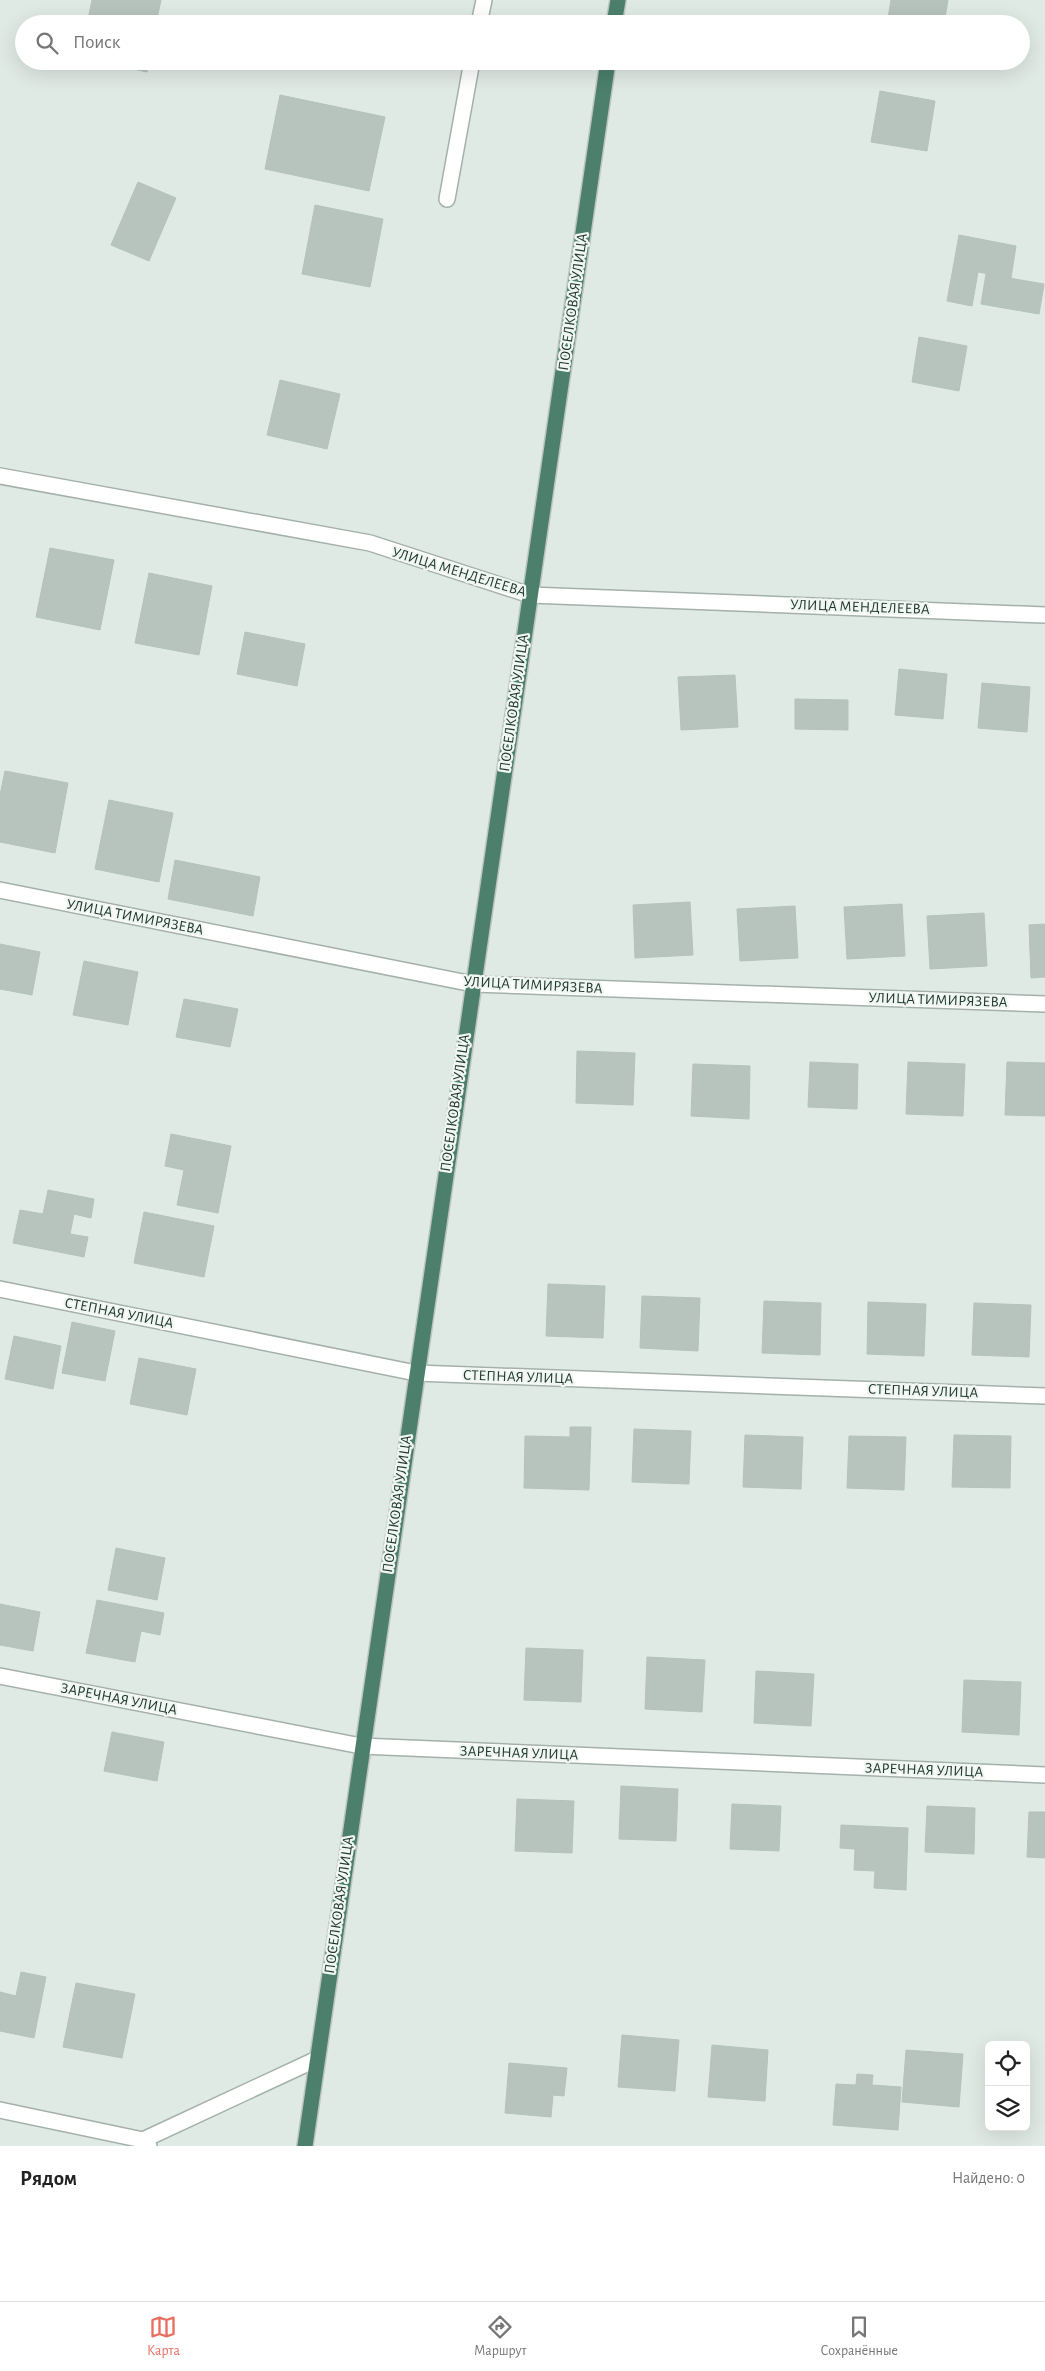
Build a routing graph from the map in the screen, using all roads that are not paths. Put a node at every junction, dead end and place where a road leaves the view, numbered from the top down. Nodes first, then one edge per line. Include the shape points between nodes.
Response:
1 (484, 0) edge
2 (618, 0) edge
3 (481, 15) edge
4 (616, 15) edge
5 (470, 70) edge
6 (607, 70) edge
7 (447, 199) dead end
8 (0, 476) edge
9 (530, 594) junction
10 (1045, 615) edge
11 (0, 890) edge
12 (473, 984) junction
13 (1045, 1004) edge
14 (0, 1289) edge
15 (416, 1373) junction
16 (1045, 1396) edge
17 (0, 1676) edge
18 (361, 1746) junction
19 (1045, 1776) edge
20 (317, 2059) junction
21 (0, 2110) edge
22 (146, 2143) edge
23 (305, 2146) edge

1 - 3 street
2 - 4 highway
5 - 7 street
6 - 9 highway, ПОСЕЛКОВАЯ УЛИЦА
8 - 9 street, УЛИЦА МЕНДЕЛЕЕВА via 370,544
9 - 10 street, УЛИЦА МЕНДЕЛЕЕВА
9 - 12 highway, ПОСЕЛКОВАЯ УЛИЦА
11 - 12 street, УЛИЦА ТИМИРЯЗЕВА
12 - 13 street, УЛИЦА ТИМИРЯЗЕВА
12 - 15 highway, ПОСЕЛКОВАЯ УЛИЦА
14 - 15 street, СТЕПНАЯ УЛИЦА
15 - 16 street, СТЕПНАЯ УЛИЦА
15 - 18 highway, ПОСЕЛКОВАЯ УЛИЦА
17 - 18 street, ЗАРЕЧНАЯ УЛИЦА
18 - 19 street, ЗАРЕЧНАЯ УЛИЦА
18 - 20 highway, ПОСЕЛКОВАЯ УЛИЦА
20 - 22 street
20 - 23 highway, ПОСЕЛКОВАЯ УЛИЦА
21 - 22 street

